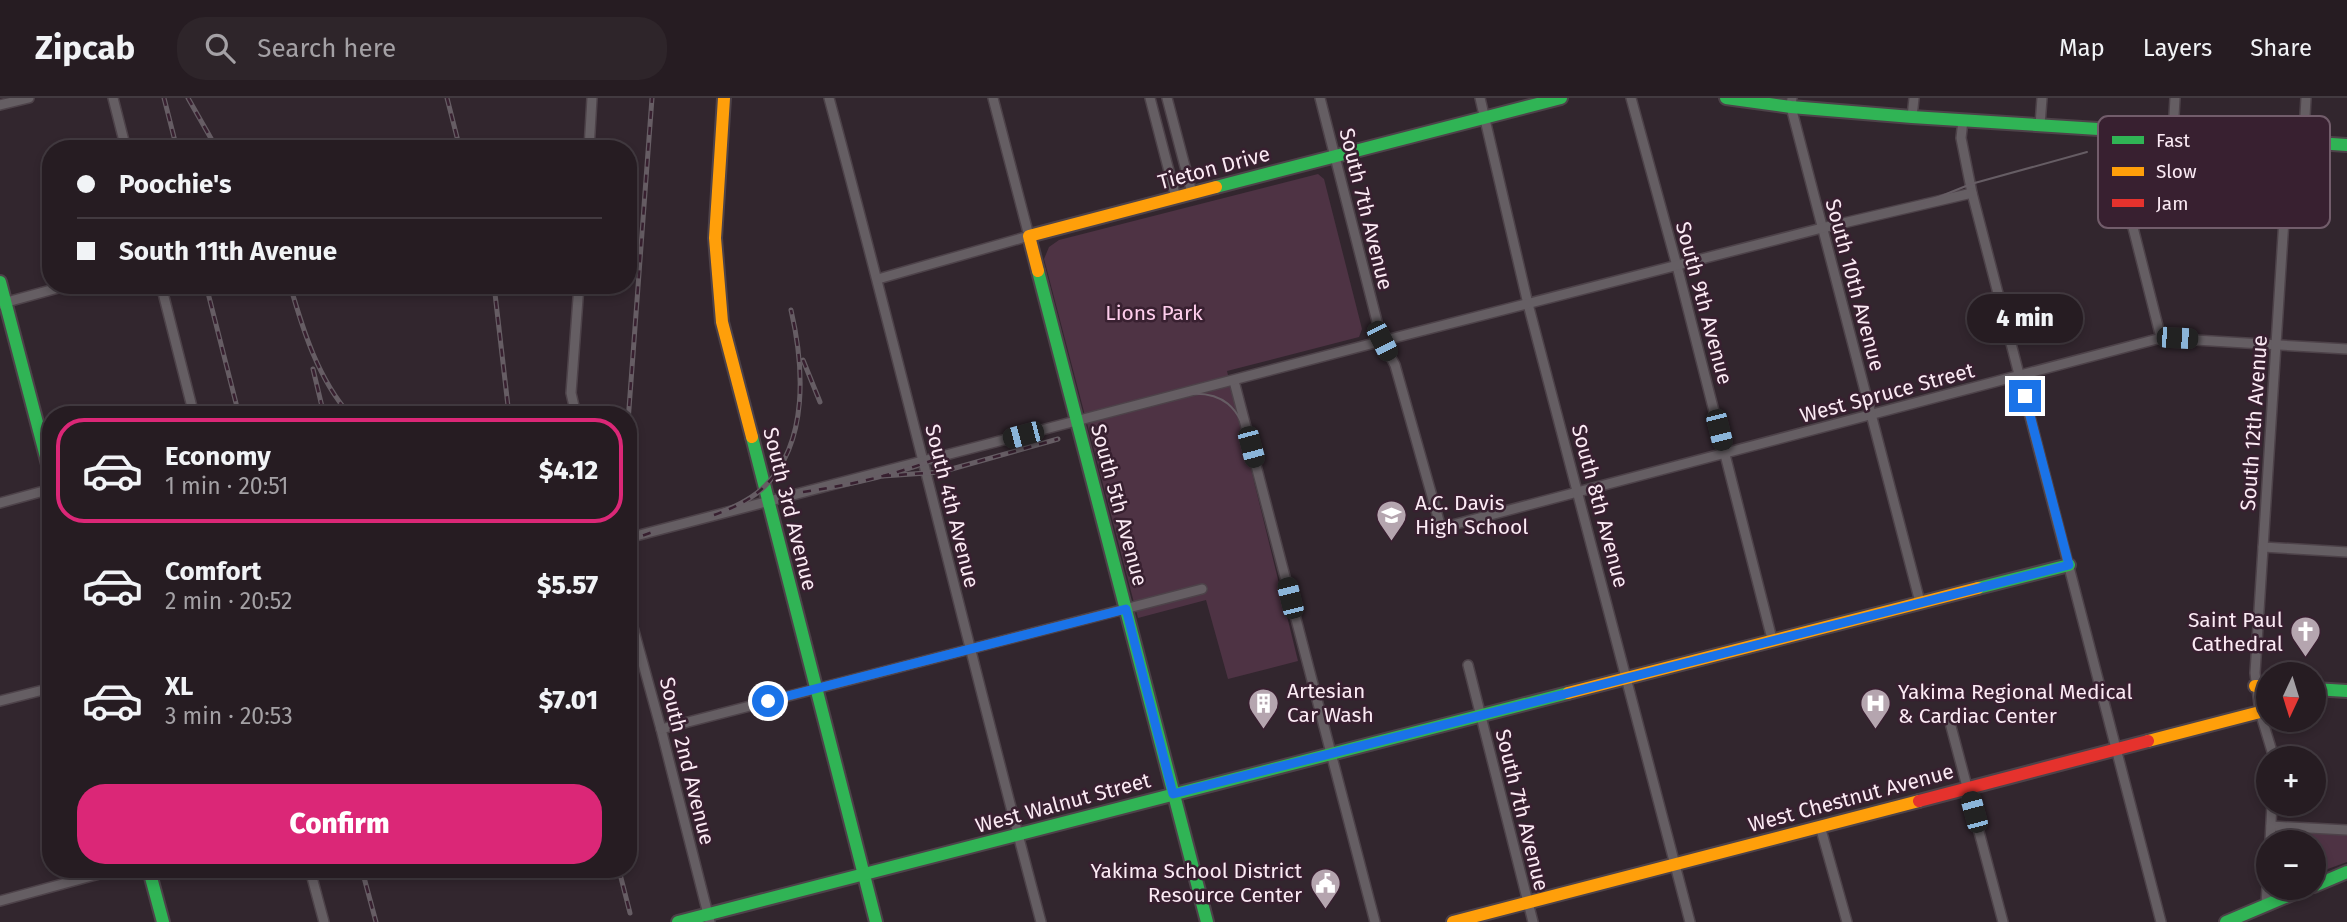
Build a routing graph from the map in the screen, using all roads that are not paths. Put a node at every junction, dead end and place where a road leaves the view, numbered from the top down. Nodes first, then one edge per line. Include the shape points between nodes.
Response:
1 (29, 98) edge
2 (113, 98) edge
3 (592, 98) edge
4 (724, 98) edge
5 (829, 98) edge
6 (993, 98) edge
7 (1150, 98) edge
8 (1167, 98) edge
9 (1320, 98) edge
10 (1480, 98) edge
11 (1561, 98) edge
12 (1631, 98) edge
13 (1726, 98) edge
14 (1913, 98) edge
15 (2042, 98) edge
16 (2175, 98) edge
17 (2306, 98) edge
18 (1792, 103) edge
19 (0, 105) edge
20 (2174, 116) edge
21 (2305, 116) edge
22 (1912, 117) junction
23 (1483, 118) junction
24 (1963, 120) junction
25 (2040, 125) junction
26 (2098, 128) edge
27 (124, 140) edge
28 (590, 140) edge
29 (1335, 157) junction
30 (1972, 193) junction
31 (1192, 194) junction
32 (1176, 198) junction
33 (1822, 228) junction
34 (2133, 228) edge
35 (2283, 228) edge
36 (1030, 236) junction
37 (1677, 266) junction
38 (878, 279) junction
39 (0, 282) edge
40 (42, 292) edge
41 (163, 294) edge
42 (578, 294) edge
43 (3, 303) edge
44 (1528, 304) junction
45 (2161, 338) junction
46 (1382, 341) junction
47 (2276, 343) junction
48 (2347, 349) edge
49 (2020, 376) junction
50 (1234, 381) junction
51 (192, 406) edge
52 (574, 406) edge
53 (1872, 415) junction
54 (1077, 421) junction
55 (42, 444) edge
56 (1725, 453) junction
57 (922, 461) junction
58 (42, 491) edge
59 (1578, 492) junction
60 (767, 501) junction
61 (0, 503) edge
62 (1441, 528) joint
63 (637, 536) edge
64 (2263, 547) junction
65 (2347, 552) edge
66 (2069, 565) junction
67 (1202, 589) dead end
68 (1920, 602) junction
69 (1126, 609) junction
70 (1772, 639) junction
71 (637, 642) edge
72 (970, 648) junction
73 (2262, 662) edge
74 (1468, 665) dead end
75 (1627, 677) junction
76 (816, 689) junction
77 (42, 690) edge
78 (2326, 690) edge
79 (2347, 691) edge
80 (0, 701) edge
81 (2256, 713) edge
82 (1480, 716) junction
83 (1949, 719) dead end
84 (661, 729) junction
85 (2117, 748) junction
86 (1331, 755) junction
87 (1968, 787) junction
88 (1173, 794) junction
89 (2271, 816) edge
90 (1820, 826) junction
91 (2270, 826) junction
92 (2270, 830) edge
93 (2347, 831) edge
94 (1018, 834) junction
95 (1675, 864) junction
96 (2347, 872) edge
97 (865, 876) junction
98 (85, 878) edge
99 (151, 878) edge
100 (312, 878) edge
101 (2326, 880) edge
102 (2266, 900) edge
103 (2276, 900) edge
104 (0, 901) edge
105 (1528, 902) junction
106 (2266, 904) junction
107 (709, 918) edge
108 (163, 922) edge
109 (324, 922) edge
110 (678, 922) edge
111 (876, 922) edge
112 (1041, 922) edge
113 (1207, 922) edge
114 (1375, 922) edge
115 (1453, 922) edge
116 (1533, 922) edge
117 (1690, 922) edge
118 (1847, 922) edge
119 (2003, 922) edge
120 (2161, 922) edge
121 (2226, 922) edge

1 - 19 street
2 - 27 street
3 - 28 street
4 - 60 street, South 3rd Avenue via 715,238 717,278 722,322
5 - 38 street, South 4th Avenue
6 - 36 street, South 5th Avenue
7 - 32 street
8 - 31 street
9 - 29 street, South 7th Avenue
10 - 23 street, South 8th Avenue
11 - 23 street, Tieton Drive
12 - 37 street, South 9th Avenue
13 - 18 street
14 - 22 street
15 - 25 street
16 - 20 street
17 - 21 street, South 12th Avenue
18 - 22 street
18 - 33 street, South 10th Avenue
22 - 24 street
23 - 29 street, Tieton Drive
23 - 44 street, South 8th Avenue
24 - 25 street
24 - 30 street via 1961,138
25 - 26 street
29 - 31 street, Tieton Drive
29 - 46 street, South 7th Avenue
30 - 33 street
30 - 49 street
31 - 32 street, Tieton Drive
32 - 36 street, Tieton Drive
33 - 37 street
33 - 53 street, South 10th Avenue
34 - 45 street
35 - 47 street, South 12th Avenue
36 - 38 street, Tieton Drive
36 - 54 street, South 5th Avenue
37 - 44 street
37 - 56 street, South 9th Avenue
38 - 57 street, South 4th Avenue
39 - 43 street
40 - 43 street
41 - 51 street
42 - 52 street
43 - 55 street
44 - 46 street
44 - 59 street, South 8th Avenue
45 - 47 street, West Spruce Street
45 - 49 street, West Spruce Street
46 - 50 street
46 - 62 street, South 7th Avenue via 1395,365
47 - 48 street, West Spruce Street
47 - 64 street, South 12th Avenue
49 - 53 street, West Spruce Street
49 - 66 street
50 - 54 street
50 - 86 street
53 - 56 street, West Spruce Street
53 - 68 street, South 10th Avenue
54 - 57 street
54 - 69 street, South 5th Avenue
56 - 59 street, West Spruce Street
56 - 70 street, South 9th Avenue
57 - 60 street
57 - 72 street, South 4th Avenue
58 - 61 street
59 - 62 street, West Spruce Street
59 - 75 street, South 8th Avenue
60 - 63 street
60 - 76 street, South 3rd Avenue
64 - 65 street
64 - 73 street, South 12th Avenue
66 - 68 street, West Walnut Street
66 - 85 street
67 - 69 street
68 - 70 street, West Walnut Street
69 - 72 street
69 - 88 street, South 5th Avenue
70 - 75 street, West Walnut Street
71 - 84 street, South 2nd Avenue
72 - 76 street
72 - 94 street, South 4th Avenue
74 - 82 street, South 7th Avenue
75 - 82 street, West Walnut Street
75 - 95 street, South 8th Avenue
76 - 84 street
76 - 97 street, South 3rd Avenue
77 - 80 street
78 - 79 street
81 - 85 street, West Chestnut Avenue
82 - 86 street, West Walnut Street
82 - 105 street, South 7th Avenue
83 - 87 street
84 - 107 street, South 2nd Avenue
85 - 87 street, West Chestnut Avenue
85 - 120 street
86 - 88 street, West Walnut Street
86 - 114 street
87 - 90 street, West Chestnut Avenue
87 - 119 street
88 - 94 street, West Walnut Street
88 - 113 street, South 5th Avenue
89 - 91 street
90 - 95 street, West Chestnut Avenue
90 - 118 street
91 - 92 street
91 - 93 street
94 - 97 street, West Walnut Street
94 - 112 street, South 4th Avenue
95 - 105 street, West Chestnut Avenue
95 - 117 street, South 8th Avenue
96 - 101 street
97 - 107 street, West Walnut Street
97 - 111 street, South 3rd Avenue
98 - 104 street
99 - 108 street
100 - 109 street
102 - 106 street
103 - 106 street
105 - 115 street, West Chestnut Avenue
105 - 116 street, South 7th Avenue
106 - 121 street
107 - 110 street, West Walnut Street

